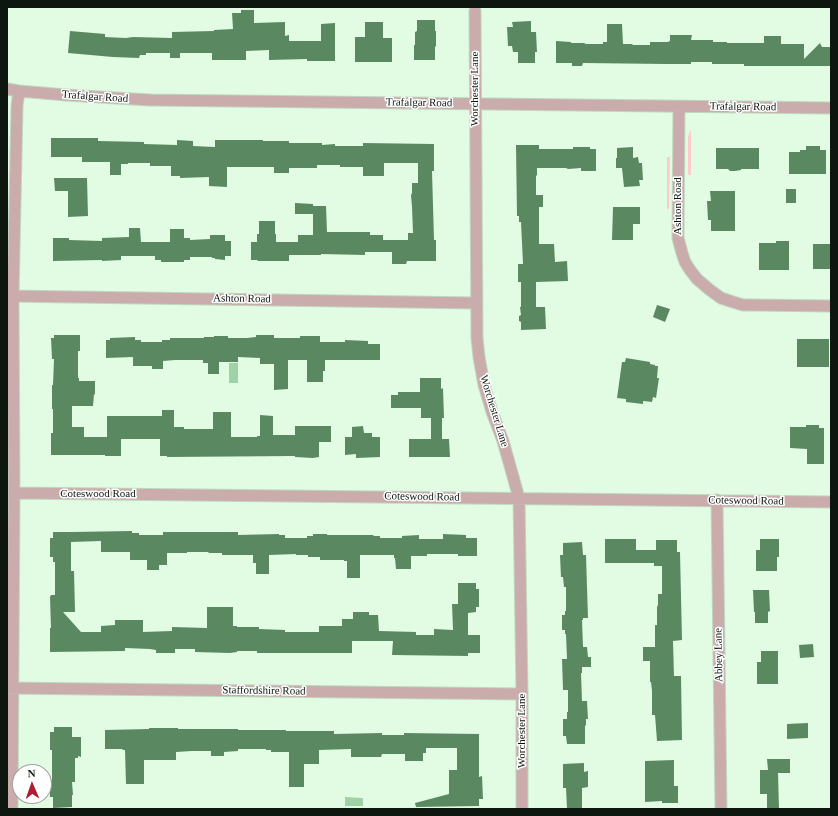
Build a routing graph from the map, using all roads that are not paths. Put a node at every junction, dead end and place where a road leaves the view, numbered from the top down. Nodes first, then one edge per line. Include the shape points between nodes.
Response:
1 (475, 11) dead end
2 (7, 89) edge
3 (19, 91) junction
4 (476, 103) junction
5 (679, 106) junction
6 (831, 108) edge
7 (10, 296) edge
8 (476, 303) junction
9 (831, 306) edge
10 (14, 493) junction
11 (519, 498) junction
12 (717, 500) junction
13 (831, 502) edge
14 (10, 688) edge
15 (522, 694) junction
16 (12, 809) edge
17 (522, 809) edge
18 (721, 809) edge

1 - 4 street, Worchester Lane
2 - 3 street, Trafalgar Road
3 - 4 street, Trafalgar Road via 150,100
3 - 7 street
4 - 5 street, Trafalgar Road
4 - 8 street, Worchester Lane
5 - 6 street, Trafalgar Road
5 - 9 street, Ashton Road via 678,238 683,258 690,270 710,290 721,298 733,302 752,305
7 - 8 street, Ashton Road
7 - 10 street
8 - 11 street, Worchester Lane via 477,338 484,385
10 - 11 street, Coteswood Road
10 - 14 street
11 - 12 street, Coteswood Road
11 - 15 street, Worchester Lane
12 - 13 street, Coteswood Road
12 - 18 street, Abbey Lane
14 - 15 street, Staffordshire Road
14 - 16 street
15 - 17 street, Worchester Lane

